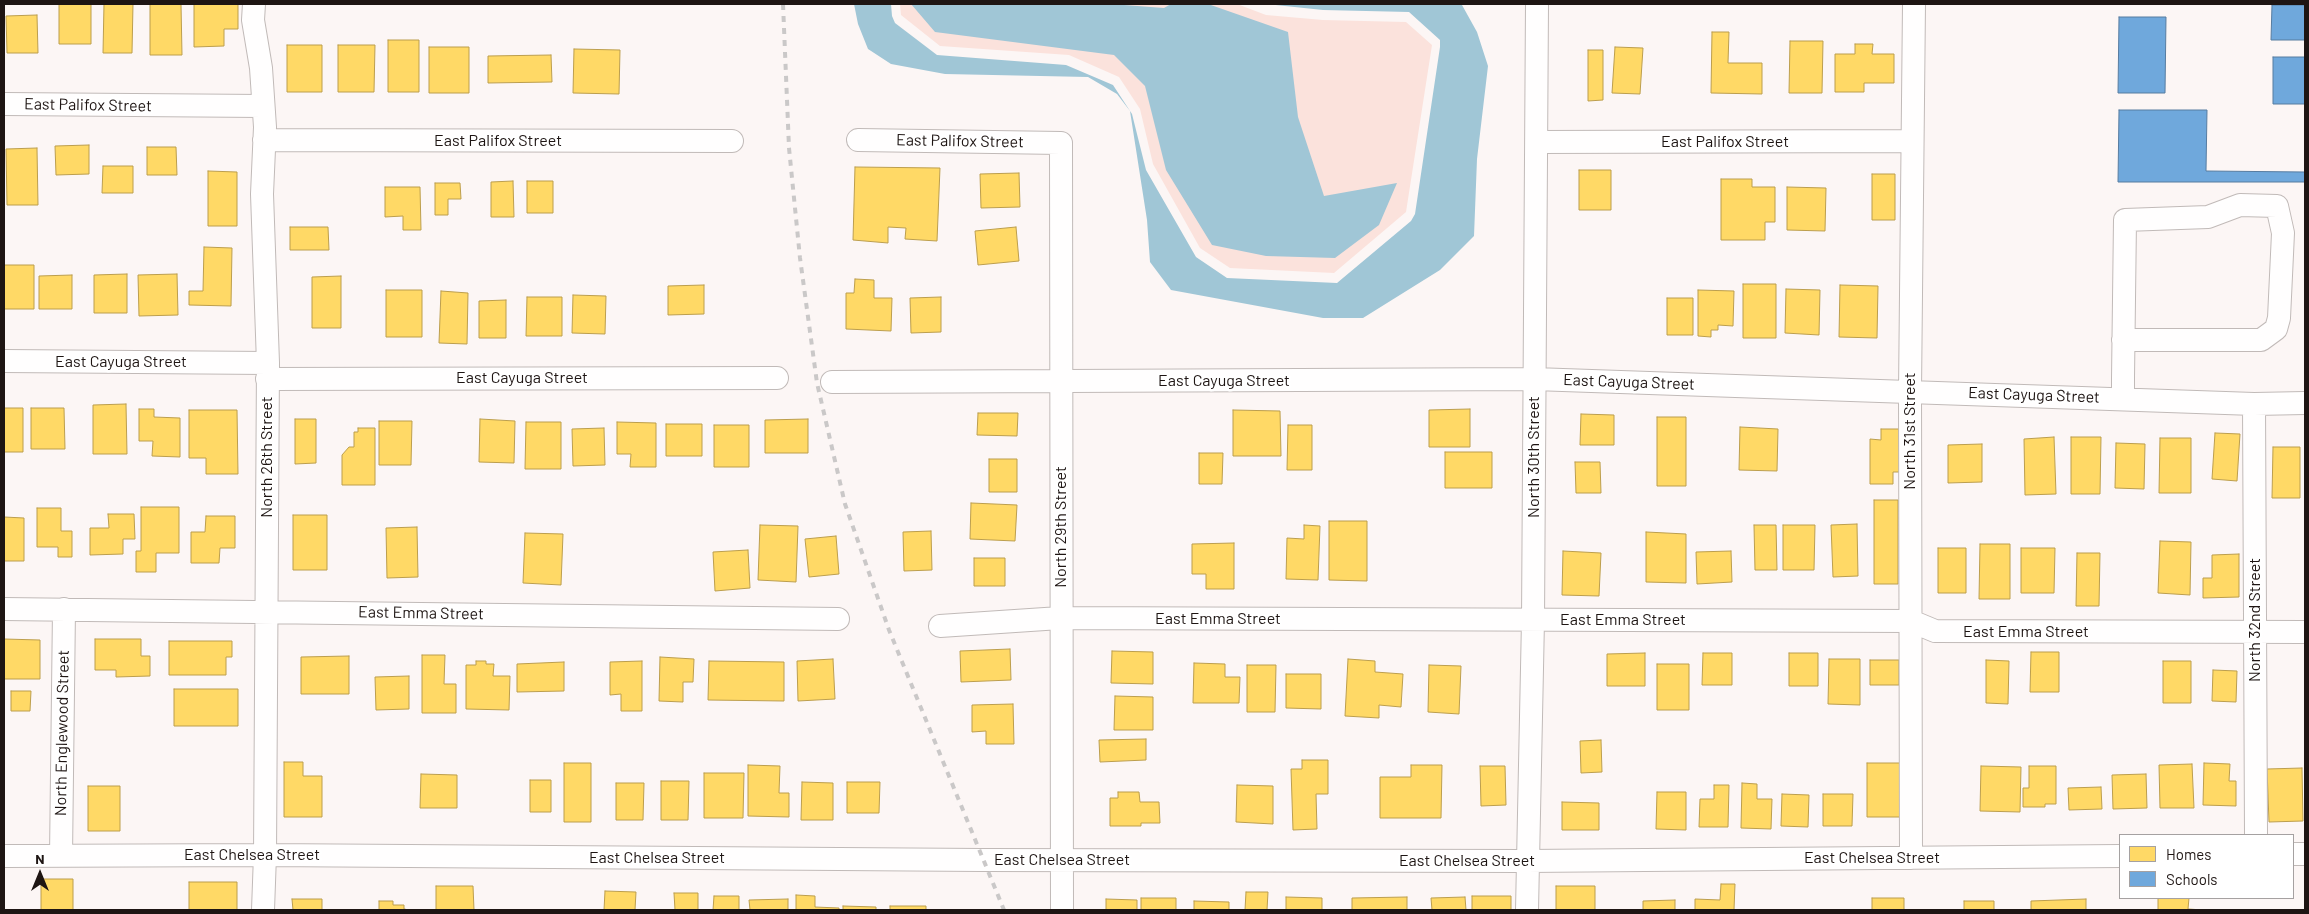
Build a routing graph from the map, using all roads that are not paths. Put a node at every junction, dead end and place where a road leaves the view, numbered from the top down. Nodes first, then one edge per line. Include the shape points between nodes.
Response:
1 (254, 4) edge
2 (1537, 4) edge
3 (1914, 4) edge
4 (4, 104) edge
5 (263, 106) junction
6 (264, 140) junction
7 (858, 140) dead end
8 (732, 141) dead end
9 (1912, 141) junction
10 (1538, 142) junction
11 (1061, 143) joint
12 (2123, 340) junction
13 (4, 361) edge
14 (268, 371) junction
15 (777, 378) dead end
16 (1534, 379) junction
17 (1062, 381) junction
18 (832, 382) dead end
19 (1910, 391) junction
20 (2122, 399) junction
21 (2305, 403) edge
22 (2254, 404) junction
23 (4, 609) edge
24 (64, 609) junction
25 (266, 611) junction
26 (1060, 618) junction
27 (838, 619) dead end
28 (1533, 620) junction
29 (1911, 621) junction
30 (940, 626) dead end
31 (2255, 632) junction
32 (2305, 632) edge
33 (2256, 834) edge
34 (265, 855) junction
35 (4, 856) edge
36 (61, 856) junction
37 (2119, 856) edge
38 (1912, 858) junction
39 (1062, 860) junction
40 (1527, 861) junction
41 (263, 910) edge
42 (1062, 910) edge
43 (1527, 910) edge

1 - 5 street, North 26th Street
2 - 10 street, North 30th Street
3 - 9 street, North 31st Street
4 - 5 street, East Palifox Street
5 - 6 street, North 26th Street
6 - 8 street, East Palifox Street
6 - 14 street, North 26th Street via 262,194
7 - 11 street, East Palifox Street
9 - 10 street, East Palifox Street
9 - 19 street, North 31st Street
10 - 16 street, North 30th Street
11 - 17 street, North 29th Street
12 - 12 street via 2261,340 2276,329 2283,233 2277,206 2240,205 2208,217 2125,220
12 - 20 street
13 - 14 street, East Cayuga Street
14 - 15 street, East Cayuga Street
14 - 25 street, North 26th Street
16 - 17 street, East Cayuga Street
16 - 19 street, East Cayuga Street
16 - 28 street, North 30th Street
17 - 18 street, East Cayuga Street
17 - 26 street, North 29th Street
19 - 20 street, East Cayuga Street
19 - 29 street, North 31st Street
20 - 22 street, East Cayuga Street
21 - 22 street, East Cayuga Street
22 - 31 street, North 32nd Street
23 - 24 street, East Emma Street
24 - 25 street, East Emma Street
24 - 36 street, North Englewood Street
25 - 27 street, East Emma Street
25 - 34 street, North 26th Street
26 - 28 street, East Emma Street
26 - 30 street, East Emma Street
26 - 39 street, North 29th Street
28 - 29 street, East Emma Street
28 - 40 street, North 30th Street
29 - 31 street, East Emma Street via 1935,632
29 - 38 street, North 31st Street
31 - 32 street, East Emma Street
31 - 33 street, North 32nd Street
34 - 36 street, East Chelsea Street
34 - 39 street, East Chelsea Street
34 - 41 street, North 26th Street
35 - 36 street, East Chelsea Street
37 - 38 street, East Chelsea Street
38 - 40 street, East Chelsea Street
39 - 40 street, East Chelsea Street
39 - 42 street, North 29th Street
40 - 43 street, North 30th Street

